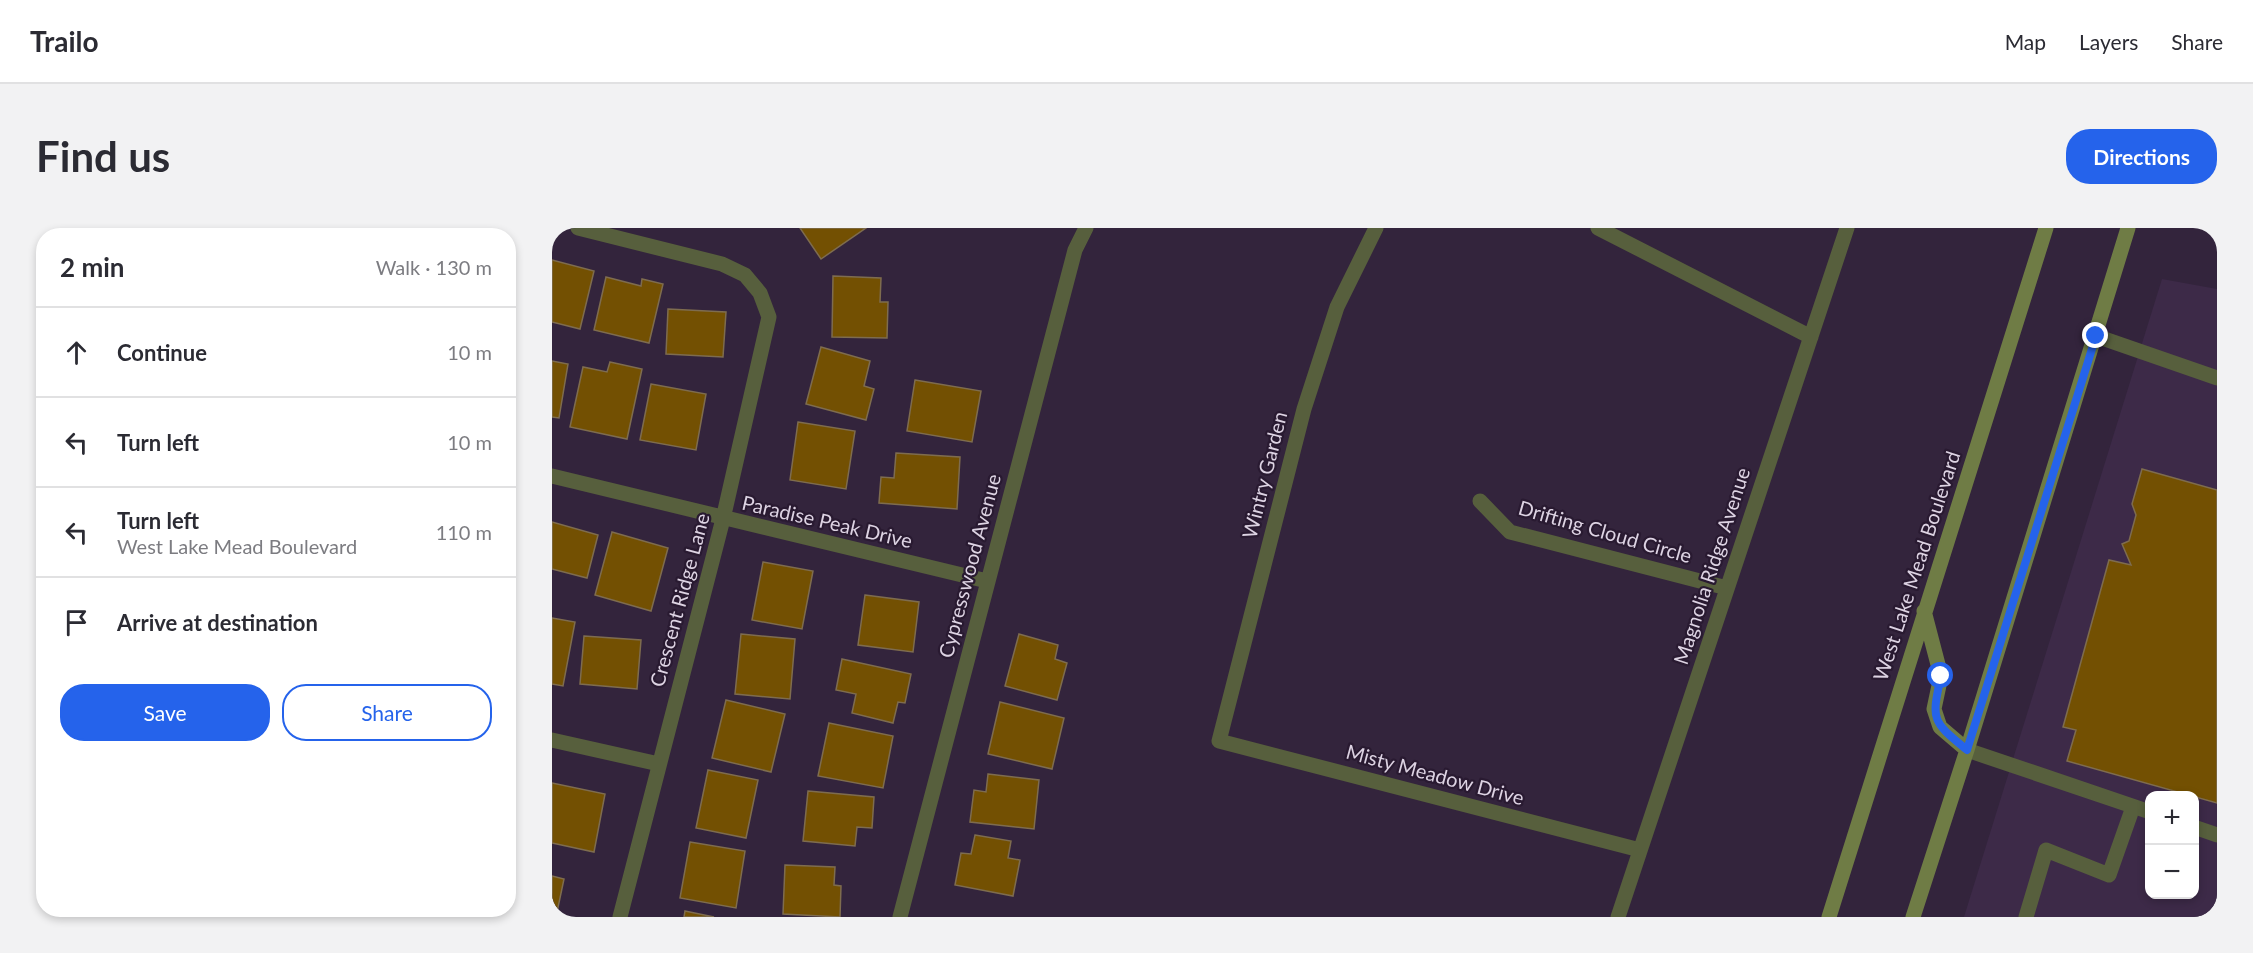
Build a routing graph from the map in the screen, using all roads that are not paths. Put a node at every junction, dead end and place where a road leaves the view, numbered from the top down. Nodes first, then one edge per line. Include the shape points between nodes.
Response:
1 (578, 228) edge
2 (1086, 228) edge
3 (1376, 228) edge
4 (1598, 228) edge
5 (1847, 228) edge
6 (2046, 228) edge
7 (2128, 228) edge
8 (2096, 336) junction
9 (1811, 337) junction
10 (2217, 378) edge
11 (552, 476) edge
12 (1480, 501) dead end
13 (723, 519) junction
14 (987, 581) junction
15 (1727, 588) junction
16 (1924, 611) junction
17 (552, 740) edge
18 (1219, 741) joint
19 (1967, 750) junction
20 (659, 764) junction
21 (2133, 807) junction
22 (2145, 811) edge
23 (2199, 829) edge
24 (2217, 835) edge
25 (1640, 850) junction
26 (620, 917) edge
27 (900, 917) edge
28 (1618, 917) edge
29 (1829, 917) edge
30 (1913, 917) edge
31 (2026, 917) edge

1 - 13 street, Crescent Ridge Lane via 722,264 745,275 760,294 769,316
2 - 14 street, Cypresswood Avenue via 1075,250
3 - 18 street, Wintry Garden via 1337,307 1304,409
4 - 9 street
5 - 9 street, Magnolia Ridge Avenue
6 - 16 main road, West Lake Mead Boulevard
7 - 8 main road
8 - 10 street
8 - 19 main road
9 - 15 street, Magnolia Ridge Avenue
11 - 13 street, Paradise Peak Drive
12 - 15 street, Drifting Cloud Circle via 1510,532
13 - 14 street, Paradise Peak Drive
13 - 20 street, Crescent Ridge Lane
14 - 27 street, Cypresswood Avenue
15 - 25 street, Magnolia Ridge Avenue
16 - 19 main road via 1941,676 1934,709 1940,728
16 - 29 main road, West Lake Mead Boulevard
17 - 20 street
18 - 25 street, Misty Meadow Drive
19 - 21 street
19 - 30 main road
20 - 26 street, Crescent Ridge Lane
21 - 22 street
21 - 31 street via 2109,875 2046,850
23 - 24 street
25 - 28 street, Magnolia Ridge Avenue

